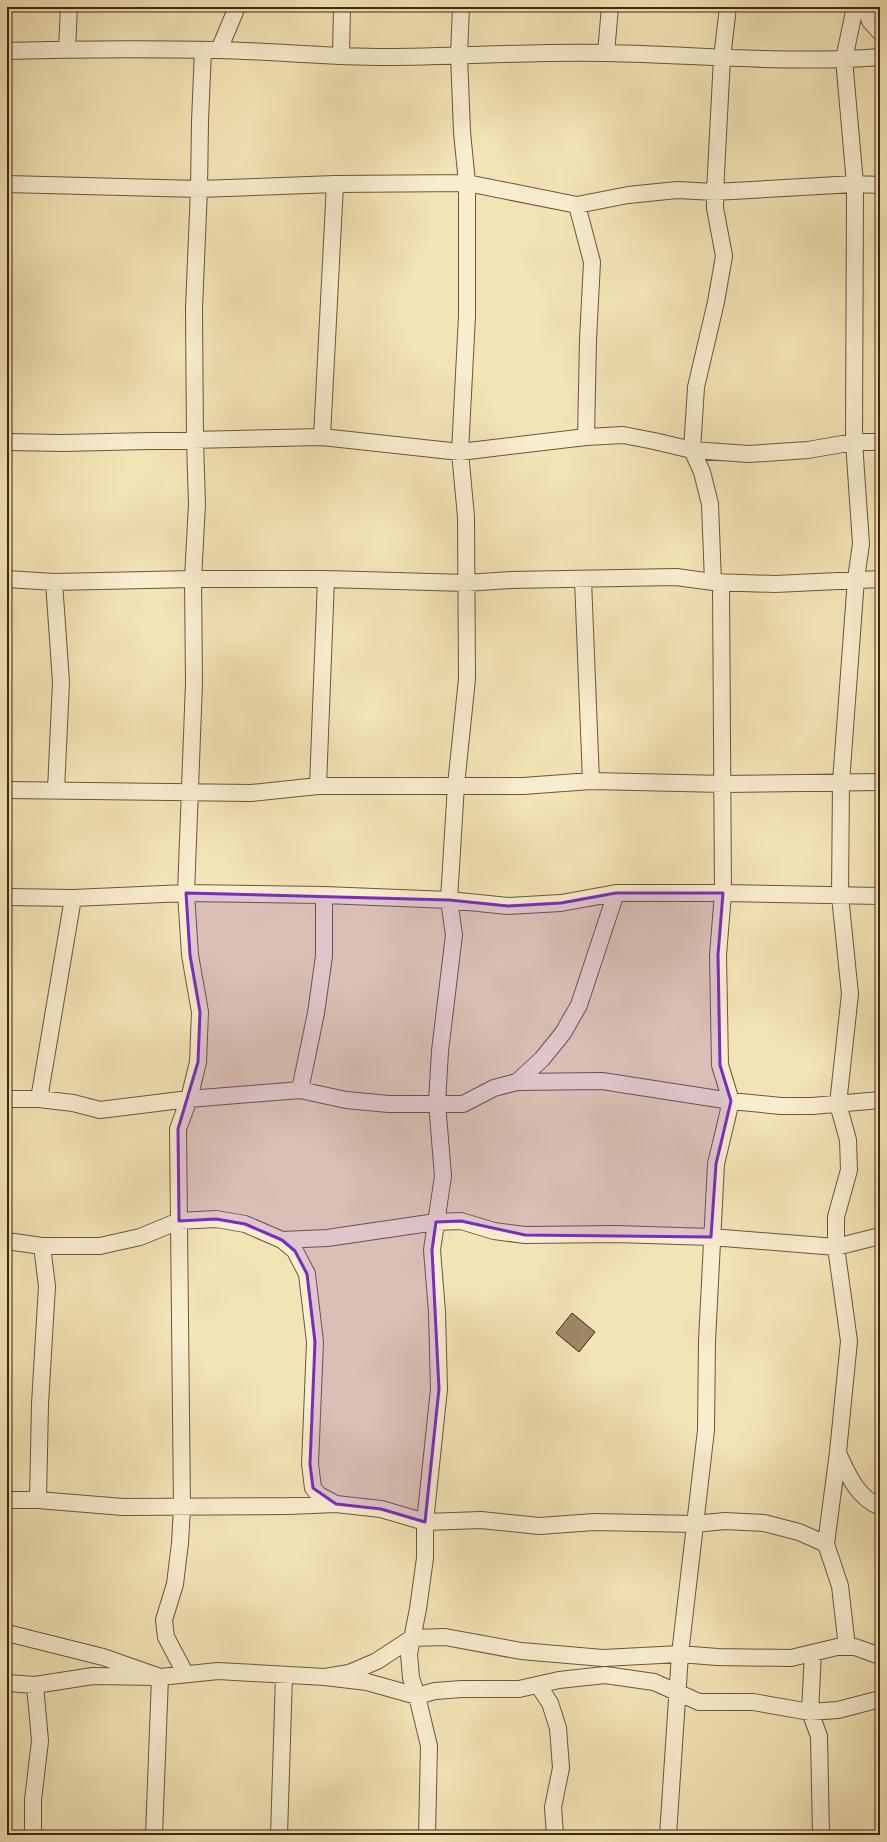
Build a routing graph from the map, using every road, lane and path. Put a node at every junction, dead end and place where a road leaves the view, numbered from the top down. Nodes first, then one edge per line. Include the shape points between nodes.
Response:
1 (69, 7) edge
2 (236, 7) edge
3 (342, 7) edge
4 (461, 7) edge
5 (610, 7) edge
6 (728, 7) edge
7 (855, 7) edge
8 (865, 7) edge
9 (880, 32) edge
10 (67, 49) junction
11 (203, 50) junction
12 (219, 50) junction
13 (7, 51) edge
14 (606, 52) junction
15 (459, 54) junction
16 (341, 56) junction
17 (880, 57) edge
18 (722, 58) junction
19 (844, 60) junction
20 (467, 183) junction
21 (7, 184) edge
22 (335, 184) junction
23 (856, 184) junction
24 (880, 185) edge
25 (199, 189) junction
26 (715, 192) junction
27 (577, 205) junction
28 (322, 437) junction
29 (586, 437) junction
30 (194, 441) junction
31 (7, 442) edge
32 (854, 442) junction
33 (880, 442) edge
34 (692, 450) junction
35 (460, 452) junction
36 (326, 578) junction
37 (7, 579) edge
38 (193, 579) junction
39 (856, 579) junction
40 (880, 579) edge
41 (583, 580) junction
42 (54, 582) junction
43 (717, 582) junction
44 (466, 584) junction
45 (591, 781) junction
46 (841, 782) junction
47 (880, 782) edge
48 (724, 784) junction
49 (318, 786) junction
50 (456, 786) junction
51 (7, 790) edge
52 (56, 790) junction
53 (189, 793) junction
54 (186, 893) junction
55 (616, 893) junction
56 (724, 893) junction
57 (324, 895) junction
58 (7, 896) edge
59 (840, 896) junction
60 (880, 896) edge
61 (73, 898) junction
62 (449, 900) junction
63 (517, 1082) junction
64 (300, 1090) junction
65 (7, 1099) edge
66 (39, 1099) junction
67 (189, 1099) junction
68 (880, 1100) edge
69 (731, 1101) junction
70 (437, 1103) junction
71 (838, 1104) junction
72 (179, 1221) junction
73 (436, 1222) junction
74 (880, 1236) edge
75 (712, 1237) junction
76 (282, 1240) junction
77 (7, 1241) edge
78 (42, 1246) junction
79 (836, 1247) junction
80 (838, 1452) junction
81 (7, 1500) edge
82 (38, 1500) junction
83 (336, 1504) junction
84 (880, 1507) edge
85 (182, 1508) junction
86 (425, 1522) junction
87 (694, 1524) junction
88 (826, 1544) junction
89 (7, 1633) edge
90 (412, 1638) junction
91 (847, 1647) junction
92 (814, 1653) junction
93 (680, 1654) junction
94 (880, 1656) edge
95 (185, 1673) junction
96 (160, 1676) junction
97 (284, 1676) junction
98 (325, 1677) junction
99 (7, 1683) edge
100 (35, 1685) junction
101 (538, 1685) junction
102 (677, 1692) junction
103 (417, 1696) junction
104 (880, 1699) edge
105 (810, 1712) junction
106 (33, 1835) edge
107 (154, 1835) edge
108 (279, 1835) edge
109 (427, 1835) edge
110 (556, 1835) edge
111 (668, 1835) edge
112 (821, 1835) edge

1 - 10 street
2 - 12 street
3 - 16 street
4 - 15 street
5 - 14 street
6 - 18 street
7 - 19 street
8 - 9 street via 870,21
10 - 11 street
10 - 13 street
11 - 12 street
11 - 25 street
12 - 16 street
14 - 15 street
14 - 18 street
15 - 16 street
15 - 20 street
17 - 19 street
18 - 19 street
18 - 26 street
19 - 23 street
20 - 22 street
20 - 27 street
20 - 35 street via 467,316
21 - 25 street
22 - 25 street
22 - 28 street
23 - 24 street
23 - 26 street
23 - 32 street
25 - 30 street via 194,308
26 - 27 street via 677,190 628,195
26 - 34 street via 715,208 724,256 696,387
27 - 29 street via 592,262
28 - 30 street
28 - 35 street
29 - 34 street via 623,435
29 - 35 street
30 - 31 street
30 - 38 street via 197,504
32 - 33 street
32 - 34 street via 808,450 748,454
32 - 39 street via 861,544
34 - 43 street via 702,472 710,504
35 - 44 street via 466,517
36 - 38 street
36 - 44 street
36 - 49 street
37 - 42 street
38 - 42 street
38 - 53 street via 194,684
39 - 40 street
39 - 43 street via 775,584
39 - 46 street
41 - 43 street via 676,577
41 - 44 street via 511,580
41 - 45 street
42 - 52 street via 61,682
43 - 48 street
44 - 50 street via 467,679
45 - 48 street
45 - 50 street via 523,786
46 - 47 street
46 - 48 street
46 - 59 street
48 - 56 street
49 - 50 street
49 - 53 street via 250,793
50 - 62 street
51 - 52 street
52 - 53 street
53 - 54 street
54 - 57 street
54 - 61 street
54 - 67 street via 190,955 200,1012 198,1062
55 - 56 street
55 - 62 street via 561,903 516,906
55 - 63 street via 579,1005 564,1033 542,1059
56 - 59 street
56 - 69 street via 718,955 720,1065
57 - 62 street
57 - 64 street via 324,956 316,1014
58 - 61 street
59 - 60 street
59 - 71 street via 850,994
61 - 66 street
62 - 70 street via 454,935 440,1051
63 - 69 street via 602,1081
63 - 70 street via 494,1088 463,1104
64 - 67 street
64 - 70 street via 346,1100 389,1104
65 - 66 street
66 - 67 street via 100,1110
67 - 72 street via 178,1129
68 - 71 street
69 - 71 street via 781,1106
69 - 75 street via 716,1164
70 - 73 street via 443,1176
71 - 79 street via 848,1140 848,1170 836,1217
72 - 76 street via 216,1220 245,1224
72 - 78 street via 140,1237 100,1246
72 - 85 street
73 - 75 street via 461,1221 494,1231 526,1235
73 - 76 street via 327,1238
73 - 86 street via 432,1250 439,1390
74 - 79 street
75 - 79 street
75 - 87 street via 706,1430
76 - 83 street via 295,1251 307,1274 315,1342 310,1464 313,1488 319,1495
77 - 78 street
78 - 82 street via 47,1286
79 - 80 street via 849,1341
80 - 84 street via 858,1492
80 - 88 street
81 - 82 street
82 - 85 street via 123,1507
83 - 85 street
83 - 86 street via 381,1509
85 - 95 street via 175,1584 164,1620 166,1637
86 - 87 street via 481,1520 539,1526 594,1522
86 - 90 street via 425,1558
87 - 88 street via 725,1521 764,1523 799,1532
87 - 93 street
88 - 91 street via 840,1586
89 - 96 street via 97,1655
90 - 93 street via 445,1637 521,1651 603,1658
90 - 98 street via 377,1661
90 - 103 street via 409,1654
91 - 92 street
91 - 94 street via 855,1647
92 - 93 street via 791,1658
92 - 105 street
93 - 102 street
95 - 96 street
95 - 97 street via 218,1671
96 - 100 street via 93,1676
96 - 107 street
97 - 98 street
97 - 108 street
98 - 103 street via 367,1682
99 - 100 street
100 - 106 street via 40,1741 33,1800
101 - 102 street via 605,1675 654,1682
101 - 103 street via 519,1689 435,1691
101 - 110 street via 550,1702 558,1728 561,1768 553,1807
102 - 105 street via 699,1702 753,1702
102 - 111 street
103 - 109 street via 429,1746
104 - 105 street via 838,1710
105 - 112 street via 819,1736

